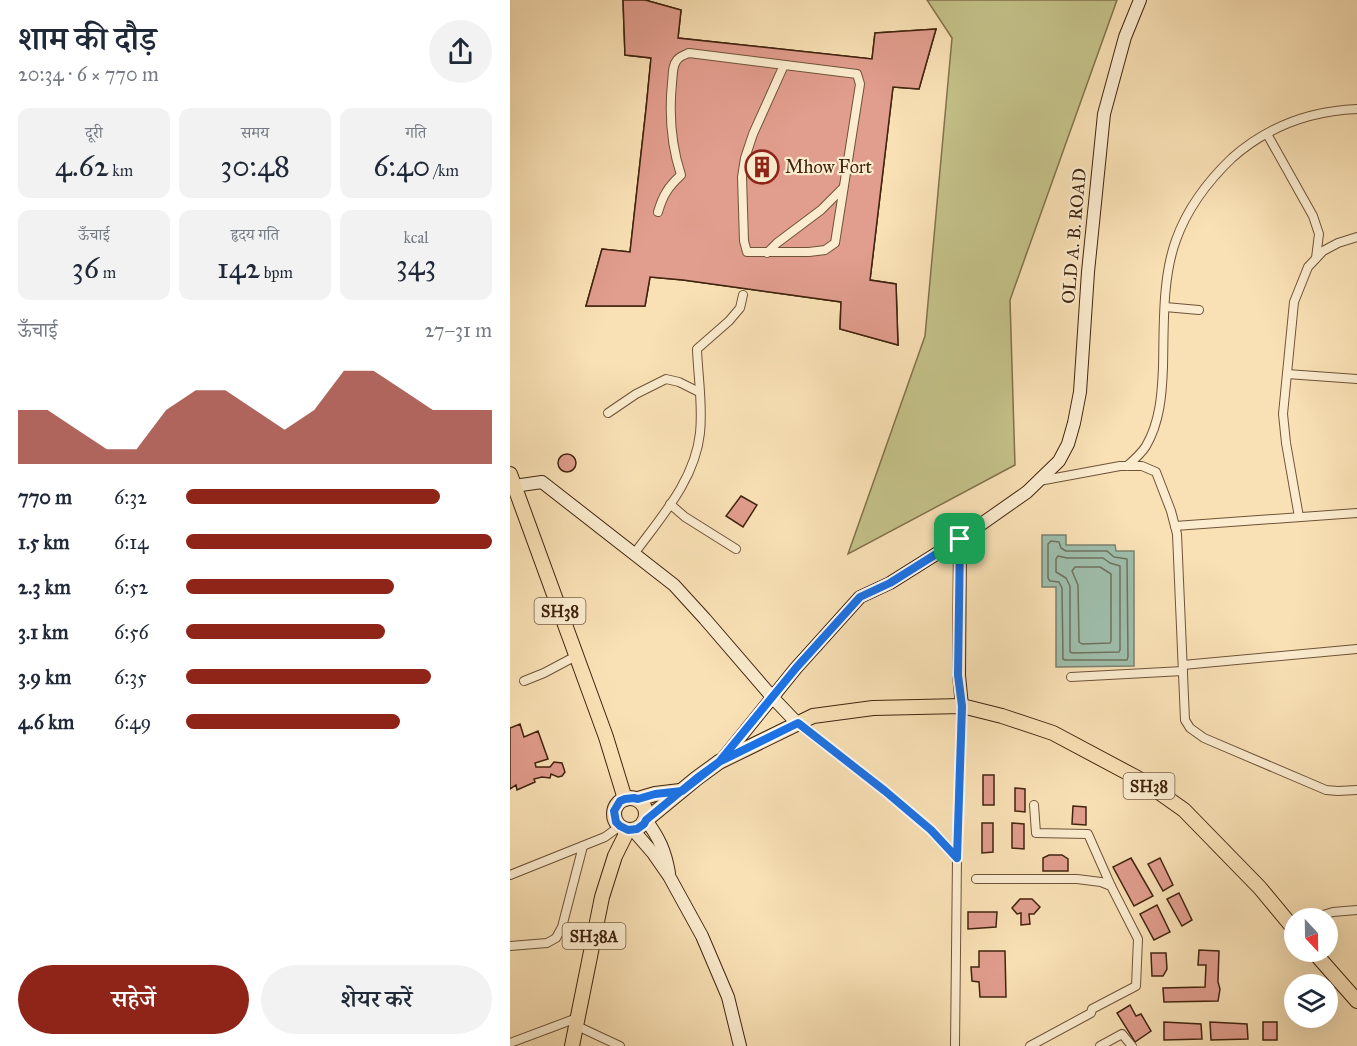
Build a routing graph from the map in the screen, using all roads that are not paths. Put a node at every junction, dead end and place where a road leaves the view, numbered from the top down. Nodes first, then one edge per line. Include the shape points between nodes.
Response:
1 (1140, 0) edge
2 (784, 65) junction
3 (1357, 109) edge
4 (1267, 134) junction
5 (843, 188) junction
6 (658, 212) dead end
7 (1357, 237) edge
8 (767, 253) junction
9 (1316, 259) junction
10 (743, 295) dead end
11 (1165, 307) junction
12 (1199, 310) dead end
13 (1287, 374) junction
14 (1357, 379) edge
15 (699, 393) junction
16 (608, 413) dead end
17 (1127, 466) junction
18 (1043, 477) junction
19 (511, 482) edge
20 (670, 504) junction
21 (1357, 513) edge
22 (1299, 517) junction
23 (1175, 526) junction
24 (960, 539) junction
25 (736, 549) dead end
26 (634, 554) junction
27 (1357, 649) edge
28 (576, 656) junction
29 (1183, 668) junction
30 (1071, 677) dead end
31 (524, 681) dead end
32 (773, 698) junction
33 (962, 706) junction
34 (798, 723) junction
35 (719, 762) junction
36 (1357, 790) edge
37 (682, 791) junction
38 (631, 799) junction
39 (1034, 805) dead end
40 (646, 820) junction
41 (627, 829) junction
42 (583, 846) junction
43 (957, 858) junction
44 (510, 874) edge
45 (669, 876) junction
46 (976, 879) dead end
47 (1111, 886) junction
48 (1357, 910) edge
49 (1338, 912) edge
50 (1284, 917) edge
51 (510, 946) edge
52 (1323, 962) edge
53 (1357, 1001) edge
54 (576, 1022) junction
55 (510, 1043) edge
56 (572, 1046) edge
57 (620, 1046) edge
58 (740, 1046) edge
59 (955, 1046) edge
60 (1030, 1046) edge
61 (1100, 1046) edge
62 (1132, 1046) edge

1 - 18 main road, OLD A. B. ROAD via 1125,37 1104,114 1074,423 1059,461
2 - 5 street via 857,74 860,84
2 - 6 street via 689,53 676,60 670,121 674,156 681,175 663,196
2 - 8 street via 753,134 742,177 747,252
3 - 4 street via 1323,112
4 - 9 street via 1313,216 1319,234
4 - 11 street via 1241,150 1189,211 1175,242
5 - 8 street
5 - 8 street via 835,243 825,250
7 - 9 street via 1330,247
9 - 13 street via 1308,267 1294,302
10 - 15 street via 740,308 729,321 697,349
11 - 12 street
11 - 17 street via 1162,392 1155,427 1141,453
13 - 14 street
13 - 22 street via 1283,414
15 - 16 street via 666,379
15 - 20 street via 696,454
17 - 18 street
17 - 23 street via 1142,466 1156,472
18 - 24 main road, OLD A. B. ROAD via 1028,492
19 - 26 main road via 542,482
19 - 28 main road, SH38
20 - 25 street
20 - 26 street
21 - 22 street
22 - 23 street
23 - 29 street
24 - 32 main road, OLD A. B. ROAD via 860,597
24 - 33 main road via 958,675
26 - 32 main road via 674,585
27 - 29 street
28 - 31 street
28 - 38 main road, SH38
29 - 30 street
29 - 36 street via 1185,720 1204,738 1326,790
32 - 34 main road
32 - 35 main road, OLD A. B. ROAD
33 - 34 main road, SH38 via 873,708 813,716
33 - 43 street
33 - 50 main road, SH38 via 1053,733 1143,781 1184,810
34 - 35 main road, SH38
34 - 43 street via 931,830
35 - 37 main road, SH38
37 - 38 main road
37 - 40 main road, SH38
38 - 40 main road, SH38 via 645,806
38 - 41 main road via 620,801 614,811 616,822
39 - 47 street via 1036,833 1088,834
40 - 41 main road, SH38 via 641,827
40 - 45 main road via 666,855
41 - 42 street
41 - 45 main road via 653,853
41 - 54 main road, SH38A via 602,897
42 - 44 street
42 - 51 street via 556,938 547,943
43 - 59 street
45 - 58 main road via 702,936 728,997
46 - 47 street via 1077,879
47 - 60 street via 1138,939 1136,986
48 - 49 street
52 - 53 main road
54 - 55 street
54 - 56 main road, SH38A
54 - 57 street
61 - 62 street via 1122,1034

